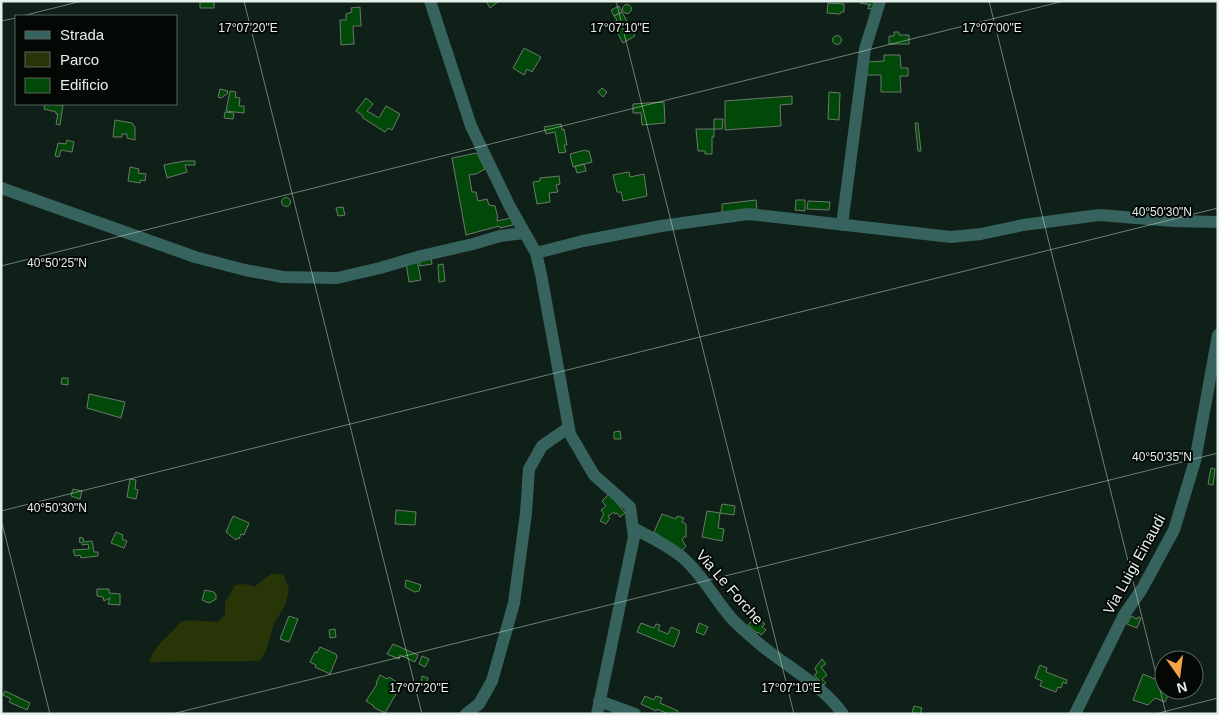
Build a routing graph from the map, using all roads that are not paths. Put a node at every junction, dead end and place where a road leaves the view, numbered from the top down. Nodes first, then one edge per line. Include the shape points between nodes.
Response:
1 (430, 1) edge
2 (880, 1) edge
3 (1, 188) edge
4 (1218, 222) edge
5 (842, 225) junction
6 (524, 234) junction
7 (536, 253) junction
8 (1218, 335) edge
9 (568, 428) junction
10 (633, 528) junction
11 (598, 707) edge
12 (466, 714) edge
13 (635, 714) edge
14 (843, 714) edge
15 (1075, 714) edge

1 - 6 street via 471,126
2 - 5 street via 865,49
3 - 6 street via 195,257 283,277 336,278 500,236
4 - 5 street via 1099,215 950,237
5 - 7 street via 748,214 582,240
6 - 7 street
7 - 9 street
8 - 15 street, Via Luigi Einaudi via 1195,461 1174,530 1142,590 1124,615
9 - 10 street via 594,475 630,506
9 - 12 street via 542,446 529,468 514,603 492,681 480,704
10 - 11 street via 634,537
10 - 14 street, Via Le Forche via 683,558 733,620 784,664 816,685
11 - 13 street

